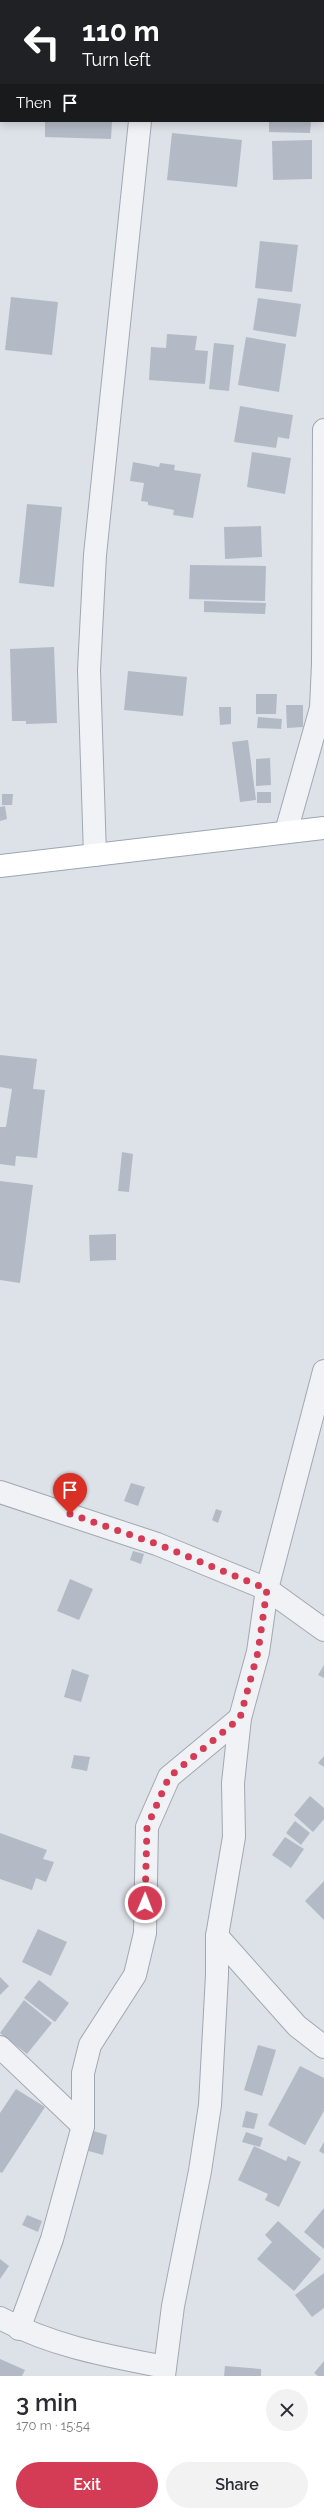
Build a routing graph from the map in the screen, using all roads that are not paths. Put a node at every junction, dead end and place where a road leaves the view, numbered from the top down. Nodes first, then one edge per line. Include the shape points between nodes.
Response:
1 (140, 122) edge
2 (324, 430) edge
3 (324, 828) edge
4 (286, 832) junction
5 (95, 856) junction
6 (0, 866) edge
7 (324, 1371) edge
8 (1, 1494) edge
9 (267, 1589) junction
10 (324, 1630) edge
11 (240, 1718) junction
12 (217, 1936) junction
13 (0, 2047) edge
14 (324, 2047) edge
15 (83, 2126) junction
16 (0, 2318) edge
17 (19, 2328) junction
18 (164, 2372) edge

1 - 5 street via 95,555 89,670
2 - 4 street via 324,664 321,708
3 - 4 main road
4 - 5 main road
5 - 6 main road
7 - 9 street
8 - 9 street via 157,1544
9 - 10 street
9 - 11 street via 258,1652
11 - 12 street via 233,1783 234,1837
11 - 15 street via 169,1777 147,1827 143,1940 136,1975 90,2045 83,2073
12 - 14 street via 297,2026
12 - 18 street via 210,2105 200,2171 173,2306
13 - 15 street
15 - 17 street via 52,2239
16 - 17 street
17 - 18 street via 85,2352

